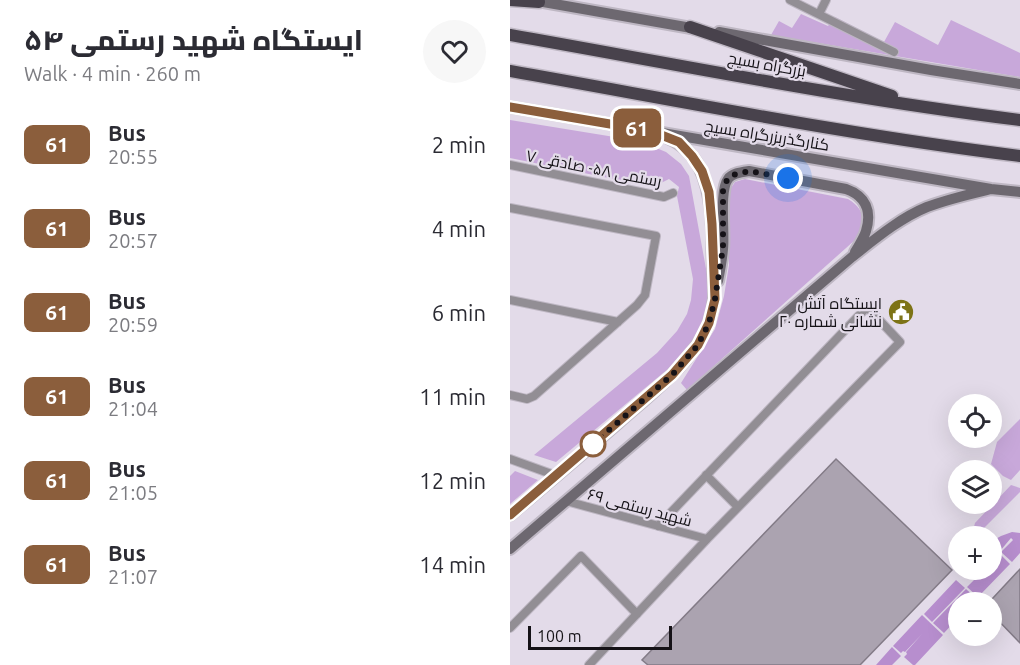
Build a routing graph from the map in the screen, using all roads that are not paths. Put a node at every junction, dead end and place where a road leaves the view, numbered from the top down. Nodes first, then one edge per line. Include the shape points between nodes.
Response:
1 (510, 0) edge
2 (790, 0) edge
3 (826, 0) edge
4 (534, 1) edge
5 (819, 14) junction
6 (690, 27) junction
7 (510, 35) edge
8 (894, 52) dead end
9 (510, 71) edge
10 (1020, 84) edge
11 (510, 107) edge
12 (927, 108) junction
13 (1020, 120) edge
14 (651, 131) junction
15 (1020, 156) edge
16 (510, 165) edge
17 (991, 189) junction
18 (1020, 192) edge
19 (673, 193) dead end
20 (510, 208) edge
21 (852, 257) junction
22 (715, 299) junction
23 (510, 300) edge
24 (618, 322) junction
25 (510, 395) edge
26 (510, 459) edge
27 (706, 475) junction
28 (557, 476) junction
29 (566, 501) junction
30 (738, 507) junction
31 (510, 515) edge
32 (658, 526) junction
33 (707, 539) junction
34 (510, 549) edge
35 (637, 614) junction
36 (510, 628) edge
37 (589, 665) edge

1 - 4 highway
2 - 5 street
3 - 5 street
4 - 6 main road
5 - 8 street
6 - 10 main road
6 - 12 highway
7 - 12 highway, بزرگراه بسیج
9 - 15 highway via 879,136
11 - 14 main road, کنارگذربزرگراه بسیج
12 - 13 highway, بزرگراه بسیج
14 - 17 main road, کنارگذربزرگراه بسیج
14 - 22 main road via 679,142 702,171 709,192
16 - 19 street, رستمی ۵۸- صادقی ۷ via 664,197
17 - 18 main road, کنارگذربزرگراه بسیج
17 - 21 main road via 925,208
20 - 24 street via 656,236 645,295
21 - 22 main road via 868,220 865,203 856,192 740,172 727,180 723,190 723,248
21 - 29 main road
22 - 28 main road via 698,345 672,375
23 - 24 street
24 - 25 street via 534,396 527,399
26 - 28 street
27 - 30 street
27 - 30 street via 867,307 900,342
27 - 32 street
28 - 31 main road
29 - 32 street, شهید رستمی ۶۹
29 - 34 main road
30 - 33 street
32 - 33 street, شهید رستمی ۶۹
33 - 35 street
35 - 36 street via 581,556
35 - 37 street

